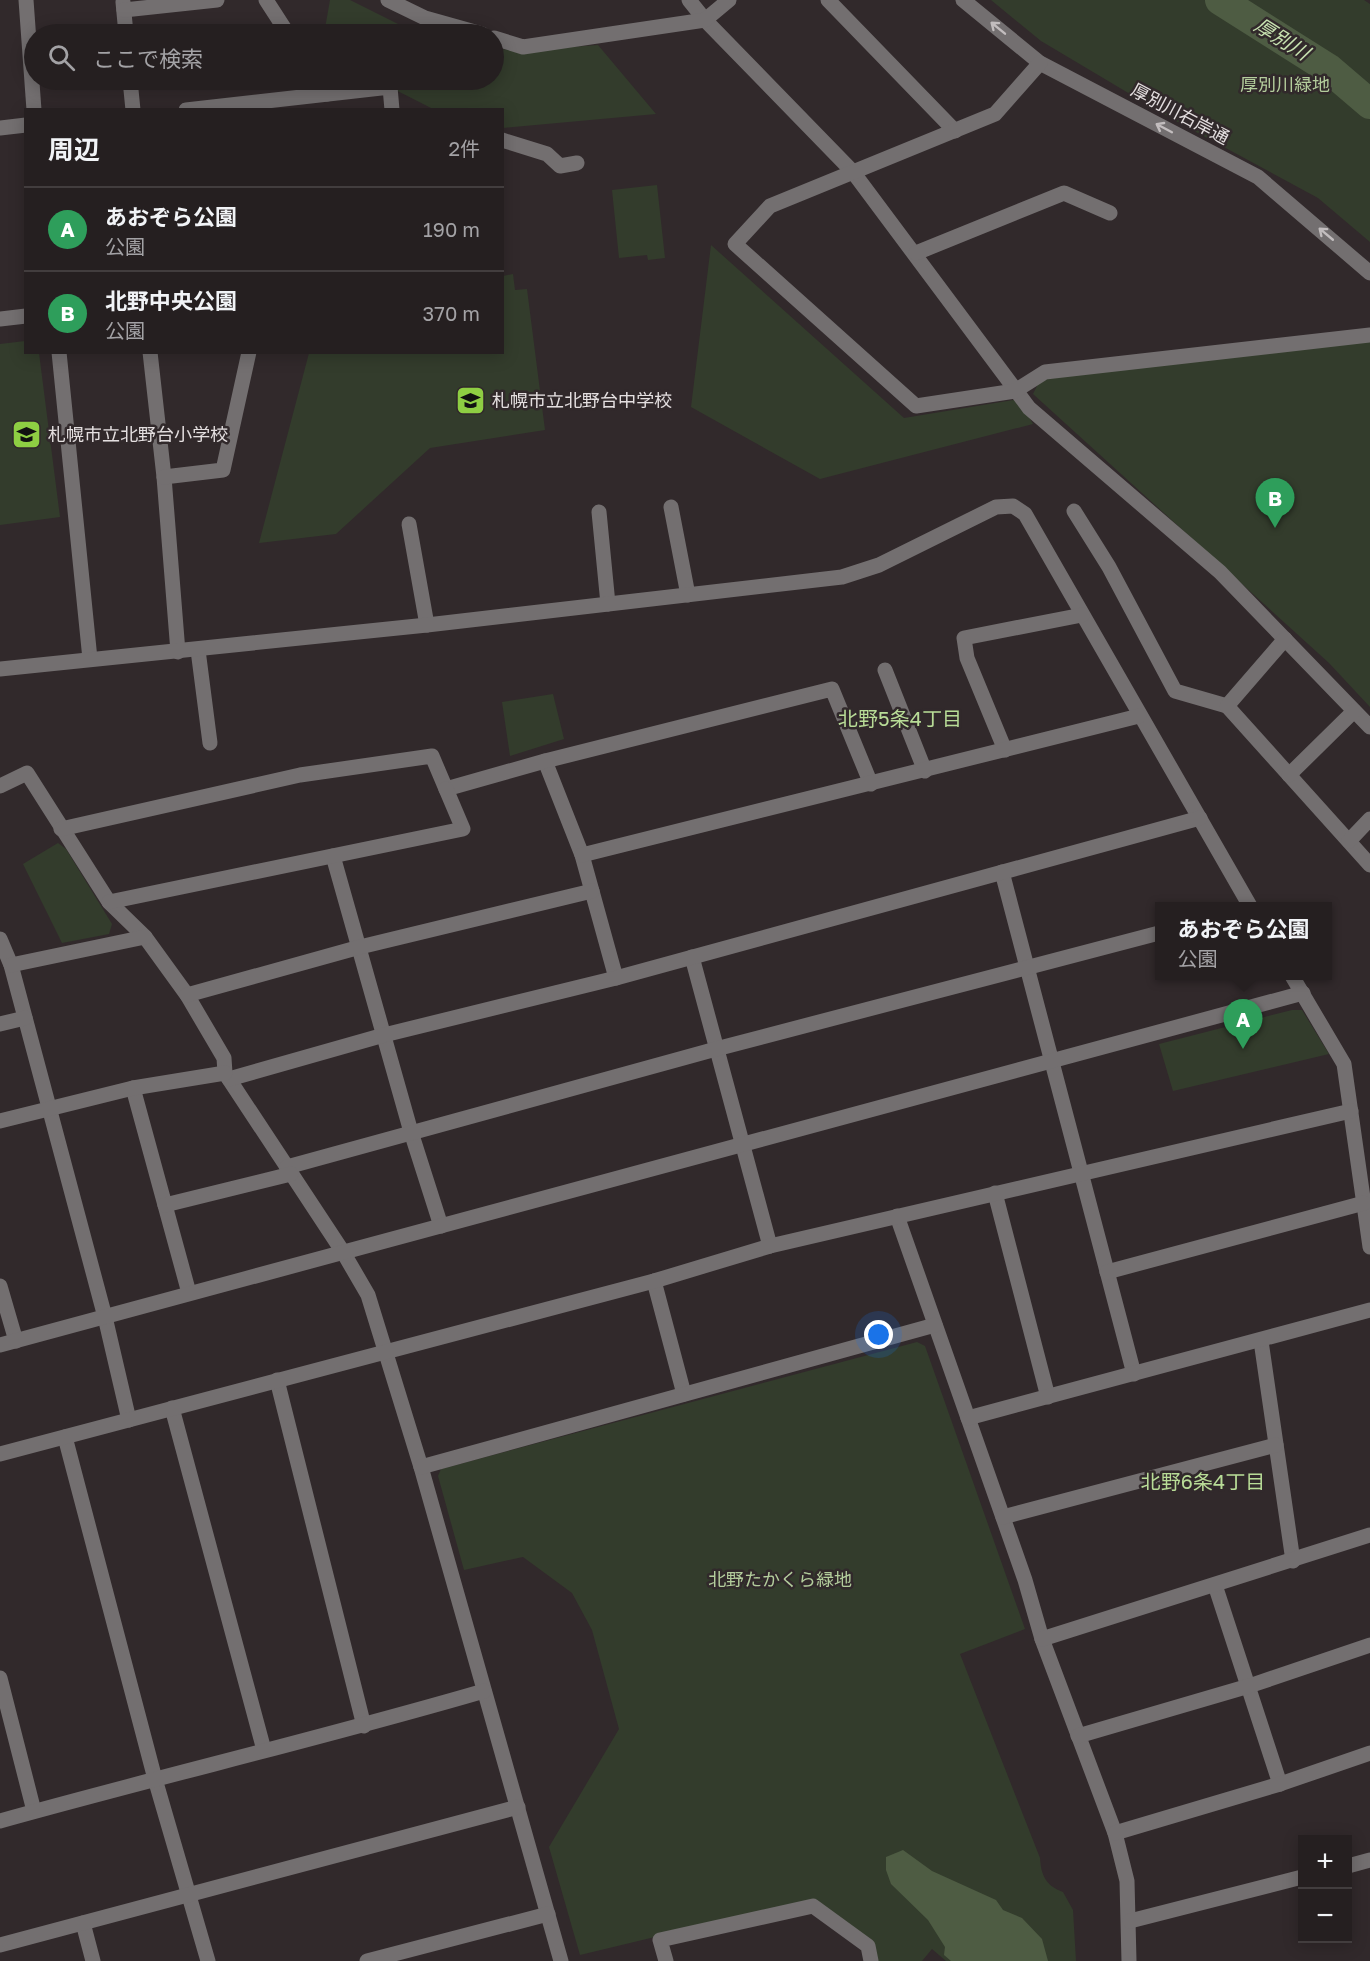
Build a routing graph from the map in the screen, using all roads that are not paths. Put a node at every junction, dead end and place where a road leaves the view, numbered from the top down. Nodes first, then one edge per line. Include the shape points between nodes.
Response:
1 (26, 0) edge
2 (217, 0) edge
3 (266, 0) edge
4 (388, 0) edge
5 (689, 0) edge
6 (729, 0) edge
7 (828, 0) edge
8 (963, 0) edge
9 (123, 5) edge
10 (705, 20) junction
11 (28, 24) edge
12 (125, 24) edge
13 (282, 24) edge
14 (446, 24) edge
15 (504, 41) edge
16 (1040, 63) junction
17 (33, 90) edge
18 (131, 90) edge
19 (324, 90) edge
20 (363, 90) edge
21 (390, 90) edge
22 (327, 94) junction
23 (34, 108) edge
24 (133, 108) edge
25 (204, 108) edge
26 (392, 108) edge
27 (24, 125) edge
28 (0, 128) edge
29 (955, 131) junction
30 (504, 142) edge
31 (577, 163) dead end
32 (853, 172) junction
33 (1110, 213) dead end
34 (916, 253) junction
35 (1370, 273) edge
36 (24, 316) edge
37 (0, 319) edge
38 (1370, 335) edge
39 (59, 354) edge
40 (150, 354) edge
41 (249, 354) edge
42 (1015, 391) junction
43 (164, 477) junction
44 (671, 507) dead end
45 (1074, 511) dead end
46 (599, 513) dead end
47 (409, 524) dead end
48 (688, 595) junction
49 (608, 604) junction
50 (1082, 615) junction
51 (427, 625) junction
52 (1285, 639) junction
53 (198, 650) junction
54 (177, 652) junction
55 (90, 659) junction
56 (0, 669) edge
57 (885, 670) dead end
58 (1227, 706) junction
59 (1354, 711) junction
60 (1139, 716) junction
61 (1370, 727) edge
62 (210, 744) dead end
63 (1005, 750) junction
64 (545, 761) junction
65 (925, 771) junction
66 (1289, 775) junction
67 (871, 784) junction
68 (0, 786) edge
69 (446, 789) junction
70 (1200, 818) junction
71 (1370, 819) edge
72 (61, 829) junction
73 (1349, 841) junction
74 (582, 855) junction
75 (333, 856) junction
76 (1370, 865) edge
77 (1002, 872) junction
78 (592, 891) junction
79 (109, 902) junction
80 (1248, 902) edge
81 (1155, 934) edge
82 (145, 938) junction
83 (0, 939) edge
84 (360, 947) junction
85 (692, 957) junction
86 (11, 965) junction
87 (1028, 968) junction
88 (616, 978) junction
89 (1295, 980) edge
90 (1303, 993) junction
91 (187, 995) junction
92 (26, 1018) junction
93 (0, 1024) edge
94 (384, 1035) junction
95 (716, 1049) junction
96 (1053, 1062) junction
97 (227, 1076) junction
98 (133, 1089) junction
99 (50, 1109) junction
100 (1352, 1111) junction
101 (0, 1121) edge
102 (411, 1132) junction
103 (742, 1143) junction
104 (289, 1171) junction
105 (1080, 1174) junction
106 (995, 1193) junction
107 (1364, 1203) junction
108 (165, 1205) junction
109 (897, 1216) junction
110 (441, 1226) junction
111 (770, 1246) junction
112 (1370, 1247) edge
113 (343, 1252) junction
114 (1107, 1272) junction
115 (654, 1281) junction
116 (0, 1286) edge
117 (189, 1293) junction
118 (1370, 1310) edge
119 (105, 1317) junction
120 (935, 1325) junction
121 (16, 1341) junction
122 (1261, 1341) junction
123 (0, 1345) edge
124 (386, 1352) junction
125 (1134, 1374) junction
126 (277, 1380) junction
127 (684, 1394) junction
128 (1048, 1397) junction
129 (172, 1408) junction
130 (968, 1418) junction
131 (129, 1420) junction
132 (65, 1437) junction
133 (1276, 1445) junction
134 (0, 1454) edge
135 (421, 1467) junction
136 (1003, 1517) junction
137 (1370, 1535) edge
138 (1293, 1561) junction
139 (1215, 1585) junction
140 (1042, 1639) junction
141 (1370, 1645) edge
142 (0, 1678) edge
143 (1249, 1686) junction
144 (484, 1691) junction
145 (364, 1726) junction
146 (1078, 1736) junction
147 (264, 1750) junction
148 (1370, 1753) edge
149 (155, 1779) junction
150 (1280, 1784) junction
151 (518, 1807) junction
152 (34, 1811) junction
153 (0, 1821) edge
154 (1115, 1833) junction
155 (1370, 1860) edge
156 (1352, 1865) edge
157 (1298, 1878) edge
158 (190, 1895) junction
159 (548, 1914) junction
160 (1130, 1921) junction
161 (83, 1923) junction
162 (0, 1945) edge
163 (93, 1961) edge
164 (208, 1961) edge
165 (367, 1961) edge
166 (561, 1961) edge
167 (666, 1961) edge
168 (871, 1961) edge
169 (1129, 1961) edge

1 - 11 street
2 - 9 street
3 - 13 street
4 - 14 street
5 - 10 street
6 - 10 street
7 - 29 street
16 -> 8 street, 厚別川右岸通
9 - 12 street
10 - 15 street via 523,46
10 - 32 street
16 - 29 street via 995,114
35 -> 16 street, 厚別川右岸通 via 1258,177
17 - 23 street
18 - 24 street
19 - 22 street
20 - 22 street
21 - 26 street
22 - 25 street
27 - 28 street
29 - 32 street
30 - 31 street via 548,154 560,166
32 - 34 street
32 - 42 street via 770,206 735,244 916,406
33 - 34 street via 1064,193
34 - 42 street
36 - 37 street
38 - 42 street via 1045,372
39 - 55 street
40 - 43 street
41 - 43 street via 223,470
42 - 52 street via 1041,418 1188,542
43 - 54 street
44 - 48 street
45 - 58 street via 1109,567 1174,691
46 - 49 street
47 - 51 street
48 - 49 street
48 - 50 street via 842,577 879,566 996,507 1013,506 1025,514
49 - 51 street
50 - 60 street
50 - 63 street via 964,638 967,658
51 - 53 street
52 - 58 street
52 - 59 street
53 - 54 street
53 - 62 street
54 - 55 street
55 - 56 street
57 - 65 street
58 - 66 street
59 - 61 street
59 - 66 street
60 - 63 street
60 - 70 street
63 - 65 street
64 - 67 street via 832,689
64 - 69 street
64 - 74 street
65 - 67 street
66 - 73 street
67 - 74 street
68 - 72 street via 27,773
69 - 72 street via 432,756 300,775
69 - 75 street via 463,829
70 - 77 street
70 - 80 street
71 - 73 street
72 - 79 street
73 - 76 street
74 - 78 street
75 - 79 street
75 - 84 street
77 - 85 street
77 - 87 street
78 - 84 street
78 - 88 street
79 - 82 street
81 - 87 street
82 - 86 street
82 - 91 street
83 - 86 street
84 - 91 street
84 - 94 street
85 - 88 street
85 - 95 street
86 - 92 street
87 - 95 street
87 - 96 street
88 - 94 street
89 - 90 street
90 - 96 street
90 - 100 street via 1344,1064
91 - 97 street via 224,1058
92 - 93 street
92 - 99 street
94 - 97 street
94 - 102 street
95 - 102 street
95 - 103 street
96 - 103 street
96 - 105 street
97 - 98 street
97 - 104 street
98 - 99 street
98 - 108 street
99 - 101 street
99 - 119 street
100 - 105 street
100 - 107 street
102 - 104 street
102 - 110 street
103 - 110 street
103 - 111 street
104 - 108 street
104 - 113 street
105 - 106 street
105 - 114 street
106 - 109 street
106 - 128 street
107 - 112 street
107 - 114 street
108 - 117 street
109 - 111 street
109 - 120 street
110 - 113 street
111 - 115 street
113 - 117 street
113 - 124 street via 368,1294
114 - 125 street
115 - 124 street
115 - 127 street
116 - 121 street
117 - 119 street
118 - 122 street
119 - 121 street
119 - 131 street
120 - 127 street
120 - 130 street
121 - 123 street
122 - 125 street
122 - 133 street
124 - 126 street
124 - 135 street
125 - 128 street
126 - 129 street
126 - 145 street
127 - 135 street
128 - 130 street
129 - 131 street
129 - 147 street
130 - 136 street
131 - 132 street
132 - 134 street
132 - 149 street
133 - 136 street
133 - 138 street
135 - 144 street
136 - 140 street
137 - 138 street
138 - 139 street
139 - 140 street
139 - 143 street
140 - 146 street
141 - 143 street
142 - 152 street
143 - 146 street
143 - 150 street
144 - 145 street
144 - 151 street
145 - 147 street
146 - 154 street
147 - 149 street
148 - 150 street
149 - 152 street
149 - 158 street
150 - 154 street
151 - 158 street
151 - 159 street
152 - 153 street
154 - 160 street via 1127,1881
155 - 156 street
157 - 160 street
158 - 161 street
158 - 164 street
159 - 165 street
159 - 166 street
160 - 169 street
161 - 162 street
161 - 163 street
167 - 168 street via 660,1940 813,1906 868,1946

